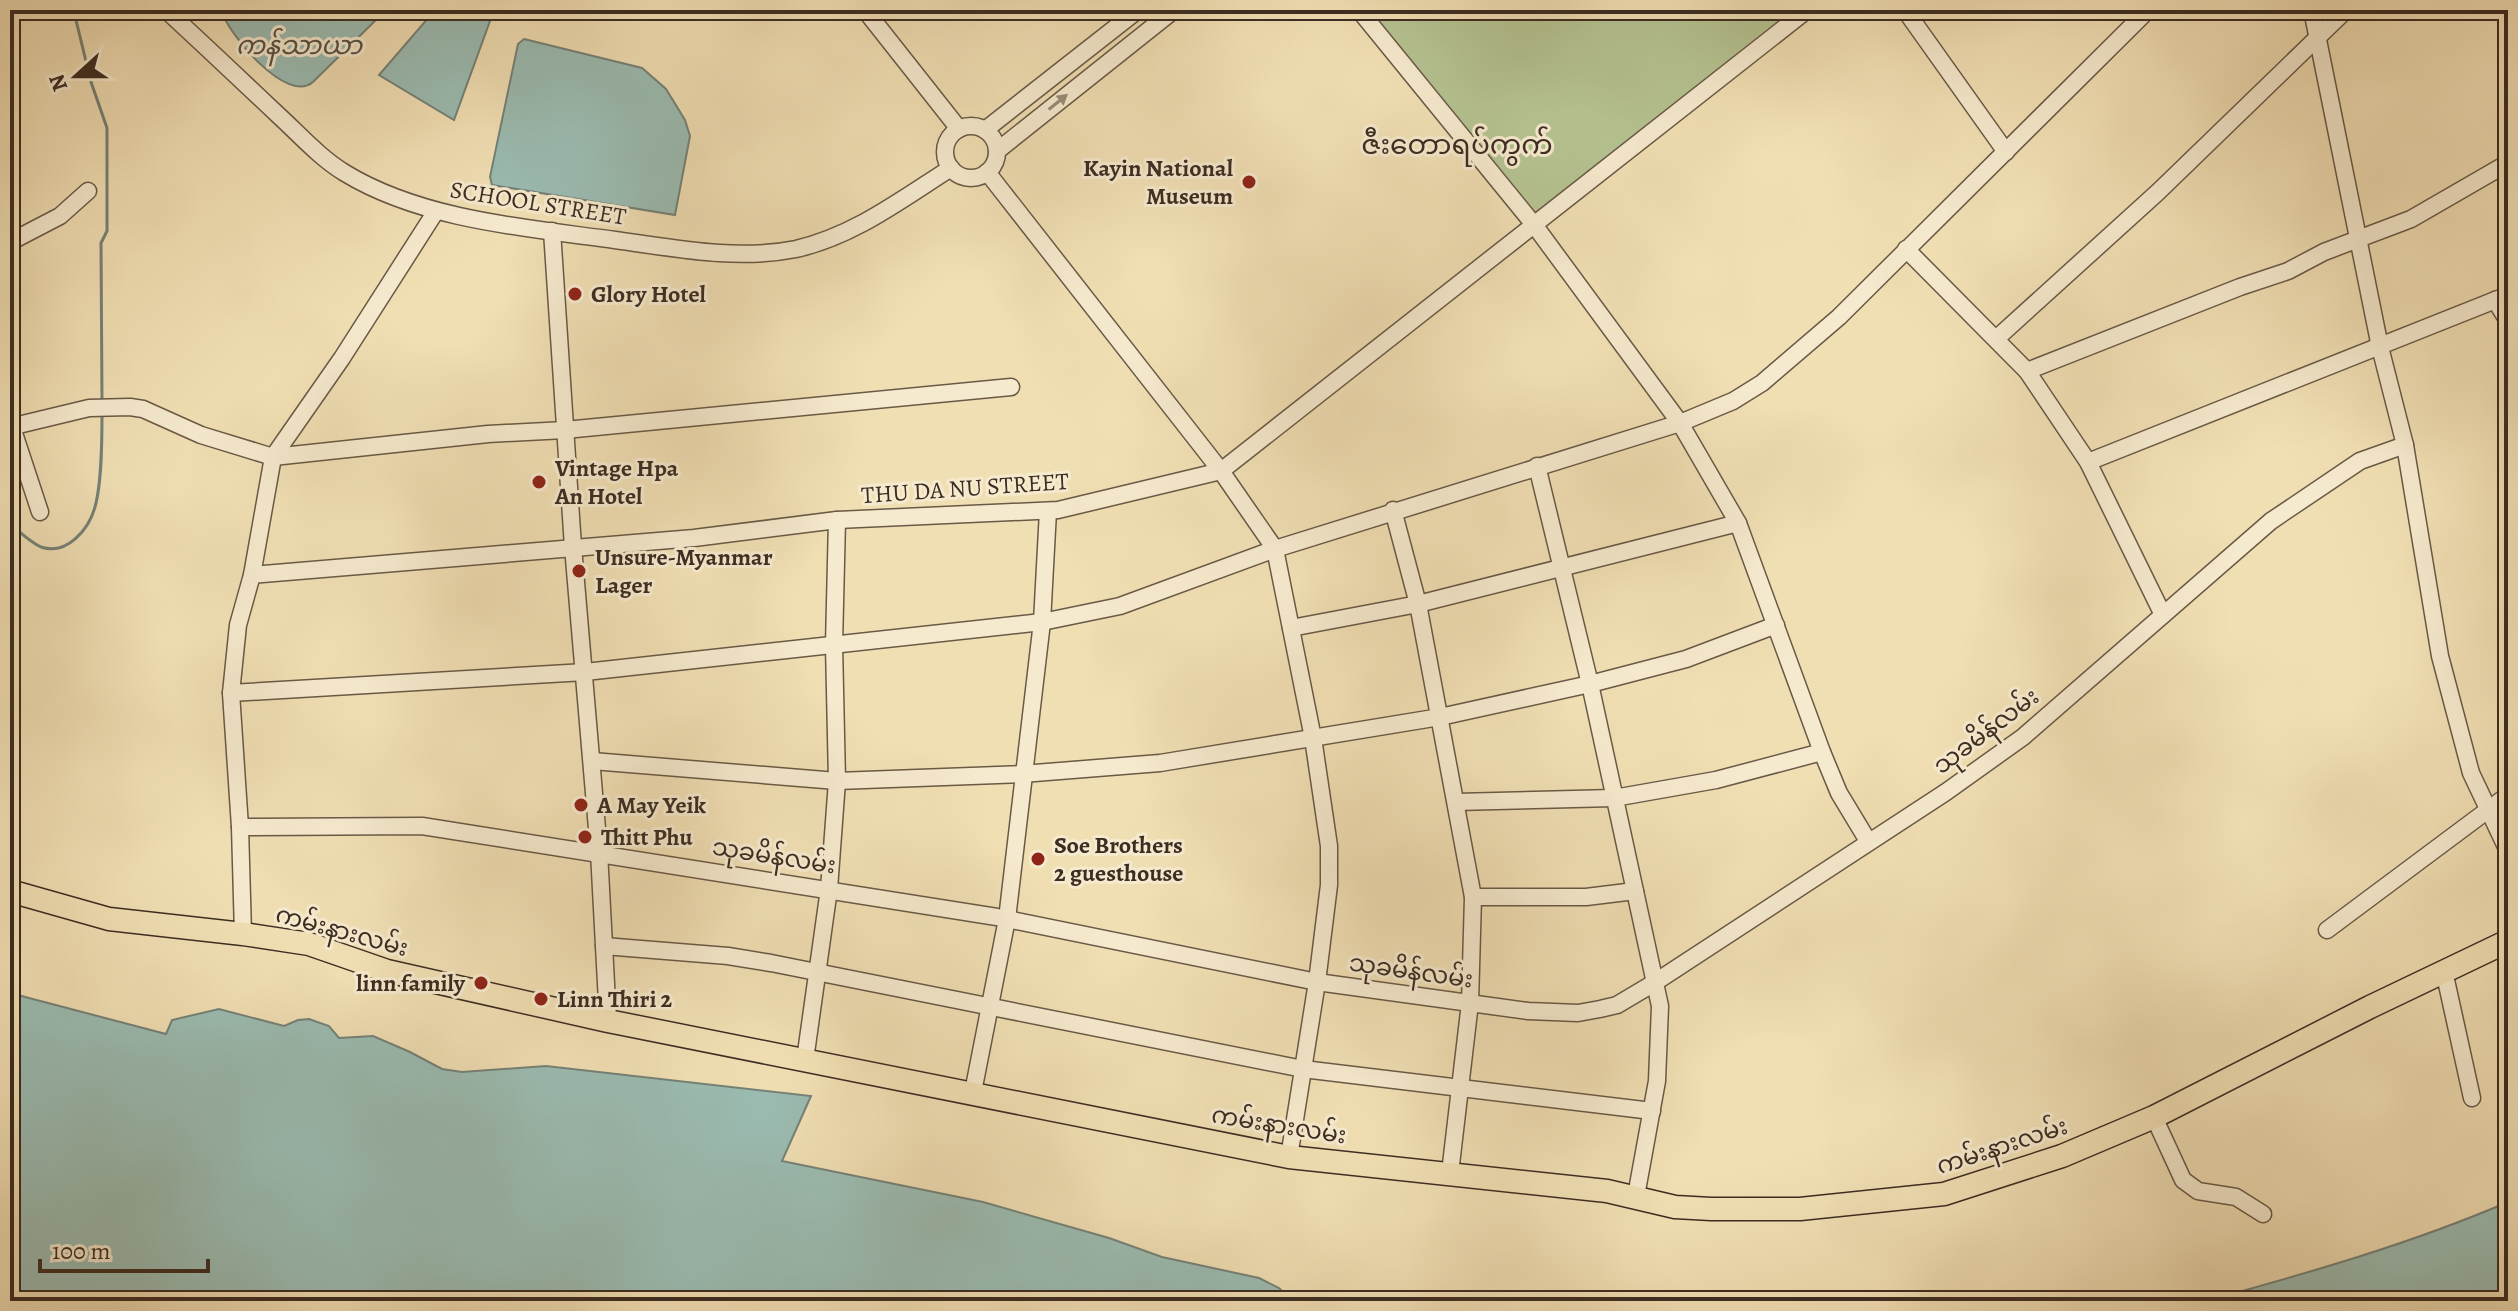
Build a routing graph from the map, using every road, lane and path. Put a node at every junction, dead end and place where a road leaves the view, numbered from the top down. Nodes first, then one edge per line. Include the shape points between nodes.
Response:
1 (166, 10) edge
2 (865, 10) edge
3 (1138, 10) edge
4 (1174, 10) edge
5 (1359, 10) edge
6 (1807, 10) edge
7 (1905, 10) edge
8 (2148, 10) edge
9 (2312, 10) edge
10 (2346, 10) edge
11 (1121, 23) junction
12 (2318, 36) junction
13 (1134, 42) junction
14 (959, 129) junction
15 (985, 130) junction
16 (997, 151) junction
17 (2006, 152) junction
18 (2508, 163) edge
19 (951, 168) junction
20 (987, 172) junction
21 (88, 191) dead end
22 (436, 211) junction
23 (1535, 226) junction
24 (552, 231) junction
25 (2359, 239) junction
26 (10, 242) edge
27 (1906, 249) junction
28 (2502, 298) edge
29 (2508, 321) edge
30 (1997, 338) junction
31 (2380, 347) junction
32 (2027, 371) junction
33 (1011, 387) dead end
34 (1680, 423) junction
35 (11, 425) edge
36 (565, 430) junction
37 (2405, 445) junction
38 (273, 457) junction
39 (2088, 462) junction
40 (1537, 466) junction
41 (1221, 471) junction
42 (1393, 510) junction
43 (1048, 511) junction
44 (40, 512) dead end
45 (837, 520) junction
46 (1738, 523) junction
47 (573, 547) junction
48 (1275, 549) junction
49 (1563, 568) junction
50 (252, 575) junction
51 (1418, 604) junction
52 (2163, 615) junction
53 (1042, 622) junction
54 (1776, 625) junction
55 (1291, 628) junction
56 (834, 645) junction
57 (585, 672) junction
58 (1590, 684) junction
59 (231, 693) junction
60 (1440, 717) junction
61 (1313, 738) junction
62 (1822, 752) junction
63 (592, 761) junction
64 (1022, 774) junction
65 (837, 781) junction
66 (2508, 795) edge
67 (1614, 798) junction
68 (1456, 802) junction
69 (2487, 811) junction
70 (240, 827) junction
71 (1868, 841) junction
72 (2508, 851) edge
73 (599, 852) junction
74 (829, 889) junction
75 (10, 891) edge
76 (1635, 891) junction
77 (1473, 897) junction
78 (1007, 919) junction
79 (2327, 930) dead end
80 (243, 934) junction
81 (2508, 941) edge
82 (604, 946) junction
83 (817, 971) junction
84 (2444, 971) junction
85 (1317, 982) junction
86 (1654, 983) junction
87 (1470, 1003) junction
88 (990, 1005) junction
89 (608, 1021) junction
90 (805, 1060) junction
91 (1303, 1069) junction
92 (1459, 1089) junction
93 (973, 1092) junction
94 (2472, 1098) dead end
95 (1652, 1111) junction
96 (2154, 1117) junction
97 (1289, 1157) junction
98 (1450, 1173) junction
99 (1636, 1196) junction
100 (2263, 1214) dead end

1 - 22 street, SCHOOL STREET via 323,158 363,183
2 - 14 street
3 - 11 street
4 - 13 street
5 - 23 street
6 - 23 street, THU DA NU STREET
7 - 17 street
8 - 17 street
9 - 12 street
10 - 12 street
11 - 13 street
11 - 15 street
12 - 25 street
12 - 30 street
16 -> 13 street
14 - 15 street
14 - 19 street via 947,142
15 - 16 street
16 - 20 street
17 - 27 street
18 - 25 street via 2411,219
19 - 20 street via 972,178
19 - 24 street, SCHOOL STREET via 855,228 795,249 739,254
20 - 41 street
21 - 26 street via 60,216
22 - 24 street, SCHOOL STREET
22 - 38 street
23 - 34 street
23 - 41 street, THU DA NU STREET
24 - 36 street
25 - 31 street
25 - 32 street
27 - 30 street
27 - 34 street via 1839,317 1762,383
28 - 29 street
28 - 31 street
30 - 32 street
31 - 37 street
31 - 39 street
32 - 39 street
33 - 36 street
34 - 40 street
34 - 46 street
35 - 38 street via 89,408 143,409 201,435
35 - 44 street
36 - 38 street
36 - 47 street
37 - 52 street, သုခမိန်လမ်း via 2360,461 2282,513
37 - 69 street via 2440,656 2464,751
38 - 50 street
39 - 52 street
40 - 42 street
40 - 49 street
41 - 43 street, THU DA NU STREET
41 - 48 street
42 - 48 street
42 - 51 street
43 - 45 street, THU DA NU STREET
43 - 53 street
45 - 47 street, THU DA NU STREET
45 - 56 street
46 - 49 street
46 - 54 street
47 - 50 street, THU DA NU STREET
47 - 57 street
48 - 53 street via 1120,606
48 - 55 street
49 - 51 street
49 - 58 street
50 - 59 street via 238,625
51 - 55 street
51 - 60 street
52 - 71 street, သုခမိန်လမ်း via 2023,737
53 - 56 street
53 - 64 street
54 - 58 street via 1686,659
54 - 62 street
55 - 61 street
56 - 57 street
56 - 65 street
57 - 59 street
57 - 63 street
58 - 60 street
58 - 67 street
59 - 70 street
60 - 61 street
60 - 68 street
61 - 64 street via 1160,763
61 - 85 street via 1329,846
62 - 67 street via 1716,780
62 - 71 street
63 - 65 street
63 - 73 street
64 - 65 street
64 - 78 street
65 - 74 street
66 - 69 street
67 - 68 street
67 - 76 street
68 - 77 street
69 - 72 street
69 - 79 street
70 - 73 street, သုခမိန်လမ်း via 422,826
70 - 80 street
71 - 86 street, သုခမိန်လမ်း
73 - 74 street, သုခမိန်လမ်း
73 - 82 street
74 - 78 street, သုခမိန်လမ်း
74 - 83 street
75 - 80 main road, ကမ်းနားလမ်း via 109,919
76 - 77 street via 1586,897
76 - 86 street
77 - 87 street
78 - 85 street, သုခမိန်လမ်း
78 - 88 street
80 - 89 main road, ကမ်းနားလမ်း via 309,944 387,971
81 - 84 main road, ကမ်းနားလမ်း
82 - 83 street via 728,956
82 - 89 street
83 - 88 street
83 - 90 street
84 - 94 street
84 - 96 main road, ကမ်းနားလမ်း
85 - 87 street, သုခမိန်လမ်း
85 - 91 street
86 - 87 street, သုခမိန်လမ်း via 1617,1005 1578,1013
86 - 95 street via 1661,1032
87 - 92 street
88 - 91 street
88 - 93 street
89 - 90 main road, ကမ်းနားလမ်း
90 - 93 main road, ကမ်းနားလမ်း
91 - 92 street
91 - 97 street
92 - 95 street
92 - 98 street
93 - 97 main road, ကမ်းနားလမ်း
95 - 99 street
96 - 99 main road, ကမ်းနားလမ်း via 2062,1156 1944,1194 1785,1209 1675,1207
96 - 100 street via 2183,1180 2198,1191 2236,1197
97 - 98 main road, ကမ်းနားလမ်း
98 - 99 main road, ကမ်းနားလမ်း

